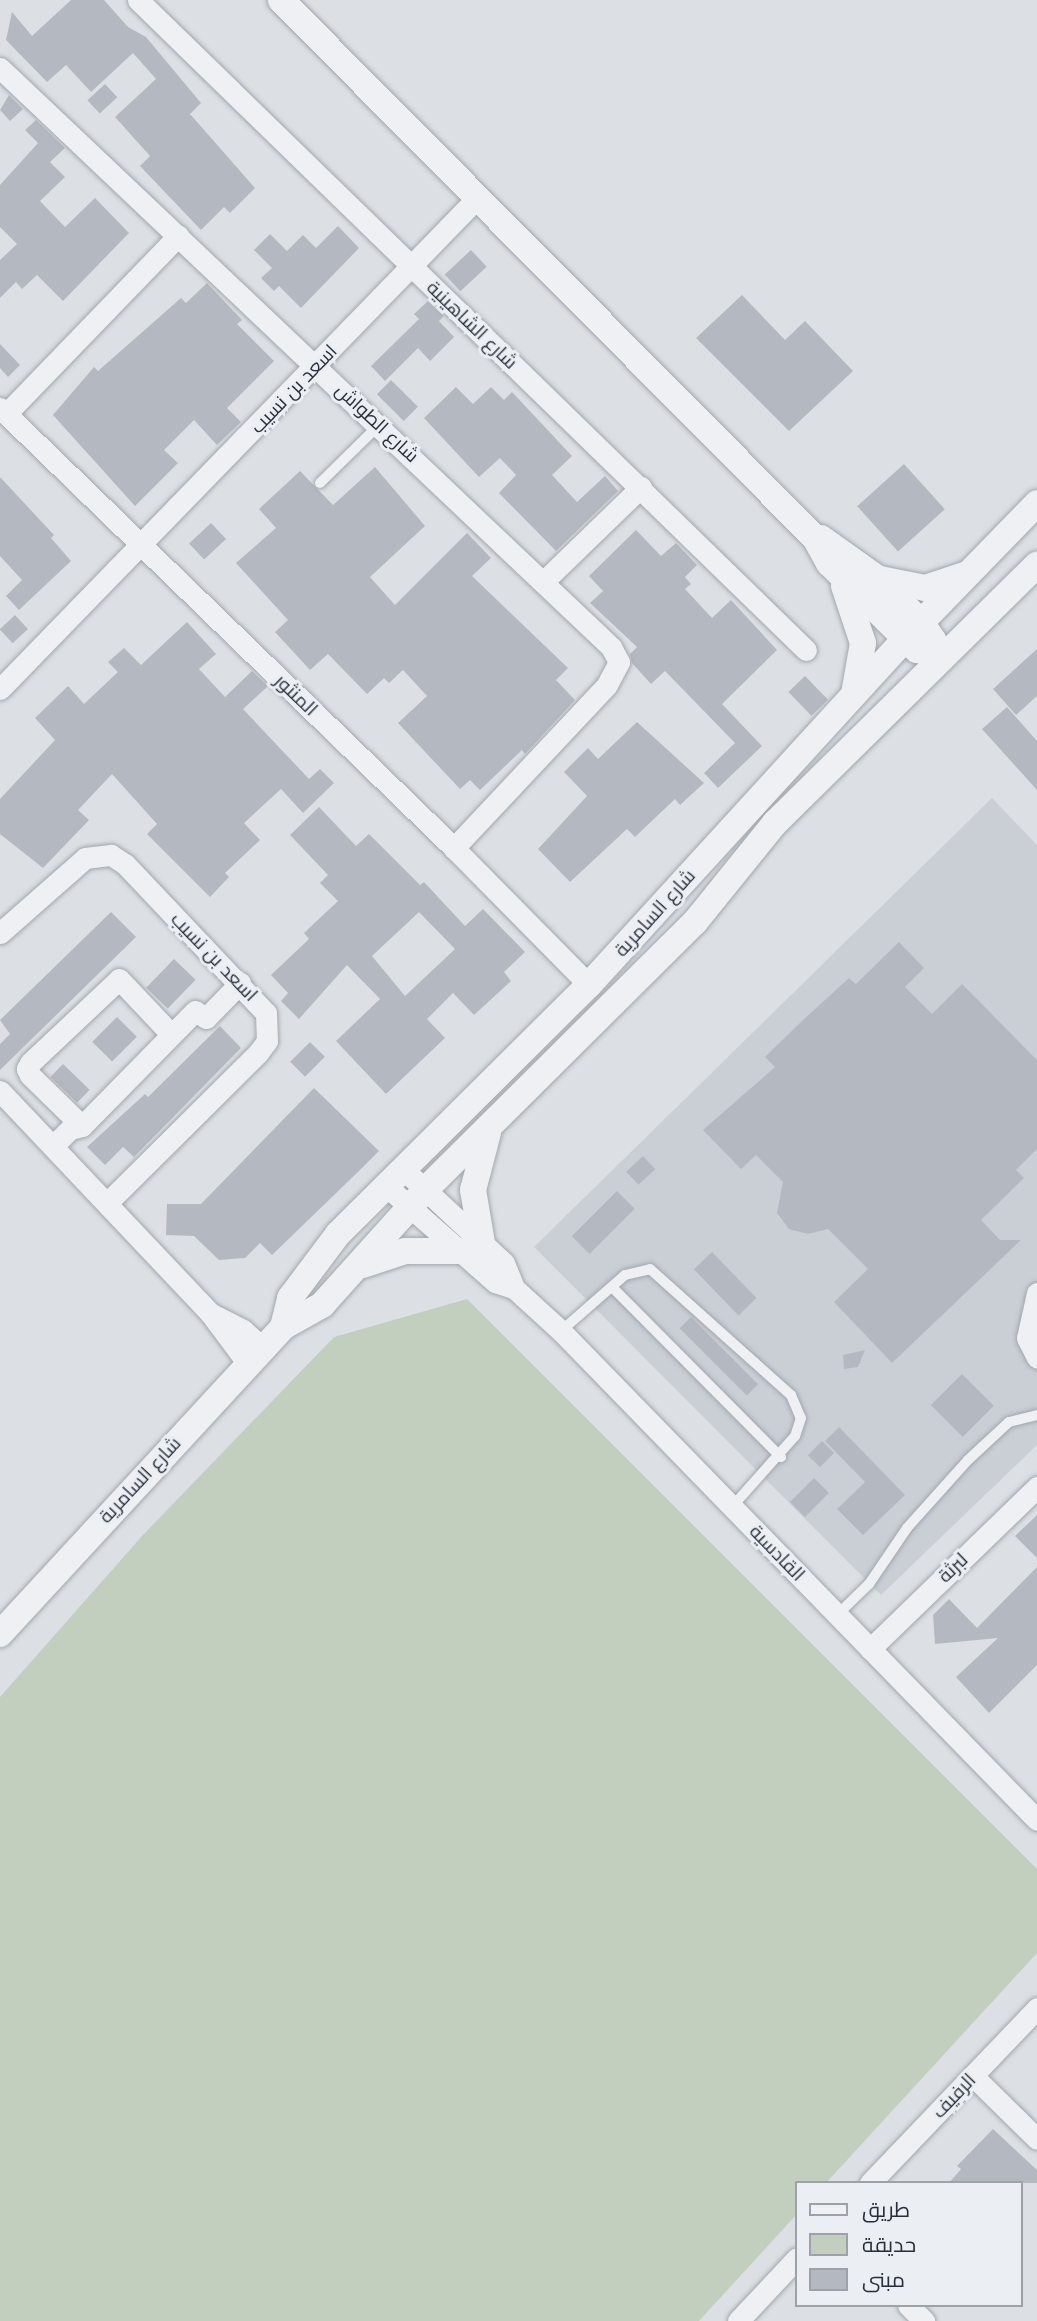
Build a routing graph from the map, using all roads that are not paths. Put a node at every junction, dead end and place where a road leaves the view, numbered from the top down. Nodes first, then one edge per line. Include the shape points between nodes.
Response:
1 (138, 0) edge
2 (281, 0) edge
3 (0, 68) edge
4 (476, 200) junction
5 (177, 236) junction
6 (412, 268) junction
7 (316, 366) junction
8 (3, 411) edge
9 (379, 425) junction
10 (320, 483) dead end
11 (641, 487) junction
12 (1037, 503) edge
13 (815, 538) junction
14 (141, 545) junction
15 (1037, 565) edge
16 (975, 570) junction
17 (840, 575) junction
18 (877, 578) junction
19 (544, 581) junction
20 (913, 631) junction
21 (806, 650) dead end
22 (937, 663) junction
23 (0, 690) edge
24 (854, 695) junction
25 (454, 848) junction
26 (1, 935) edge
27 (240, 983) junction
28 (589, 985) junction
29 (171, 1034) junction
30 (0, 1091) edge
31 (494, 1122) junction
32 (82, 1126) junction
33 (53, 1146) junction
34 (394, 1177) junction
35 (418, 1198) junction
36 (108, 1202) junction
37 (471, 1247) junction
38 (355, 1270) junction
39 (612, 1287) junction
40 (1037, 1293) edge
41 (283, 1327) junction
42 (561, 1331) junction
43 (256, 1356) junction
44 (1037, 1358) edge
45 (1037, 1415) edge
46 (781, 1457) junction
47 (1037, 1487) edge
48 (732, 1507) junction
49 (837, 1615) junction
50 (0, 1634) edge
51 (870, 1649) junction
52 (1037, 1820) edge
53 (1037, 2008) edge
54 (974, 2077) junction
55 (1037, 2139) edge
56 (872, 2181) edge
57 (796, 2259) edge
58 (910, 2307) edge
59 (737, 2321) edge
60 (924, 2321) edge

1 - 6 street, شارع الشاهينية
2 - 4 street
3 - 5 street, شارع الطواش
4 - 6 street, اسعد بن نسيب
4 - 13 street
5 - 7 street, شارع الطواش
5 - 8 street
6 - 7 street, اسعد بن نسيب
6 - 11 street, شارع الشاهينية
7 - 9 street, شارع الطواش
7 - 14 street, اسعد بن نسيب
8 - 14 street, المنثور
9 - 10 lane
9 - 19 street, شارع الطواش
11 - 19 street
11 - 21 street, شارع الشاهينية
12 - 16 street, شارع السامرية
13 - 17 street via 817,549
13 - 18 street via 828,541
14 - 23 street, اسعد بن نسيب
14 - 25 street, المنثور
15 - 22 street, شارع السامرية
16 - 18 street via 930,588
16 - 20 street, شارع السامرية
17 - 20 street
17 - 24 street via 863,643
18 - 20 street
19 - 25 street, شارع الطواش via 611,647 619,662 615,672
20 - 22 street via 933,640
20 - 24 street, شارع السامرية
22 - 31 street, شارع السامرية via 757,842 678,939
24 - 28 street, شارع السامرية
25 - 28 street, المنثور
26 - 27 street, اسعد بن نسيب via 85,858 111,855
27 - 29 street via 206,1018 195,1011
27 - 36 street, اسعد بن نسيب via 266,1013 267,1041
28 - 34 street, شارع السامرية
29 - 32 street
29 - 32 street via 119,979 30,1063 30,1075
30 - 33 street
31 - 35 street, شارع السامرية
31 - 37 street via 474,1172
32 - 33 street via 70,1129
33 - 36 street
34 - 35 street, القادسية
34 - 41 street, شارع السامرية via 338,1234 296,1287
35 - 37 street, القادسية
35 - 38 street, شارع السامرية
36 - 43 street via 210,1313 243,1330
37 - 38 street via 405,1251 370,1260
37 - 42 street, القادسية via 495,1282 514,1288
38 - 41 street, شارع السامرية via 313,1312
39 - 42 lane
39 - 46 lane
39 - 46 lane via 625,1275 650,1269 791,1395 801,1418
40 - 44 street via 1027,1338
41 - 43 street, شارع السامرية
42 - 48 street, القادسية
43 - 50 street, شارع السامرية
45 - 49 lane via 1009,1422 968,1460 907,1528 869,1584
46 - 48 lane
47 - 51 street, لبرثة
48 - 49 street, القادسية
49 - 51 street, القادسية
51 - 52 street, القادسية
53 - 54 street, الرفيف
54 - 55 street
54 - 56 street, الرفيف
57 - 59 street
58 - 60 street

